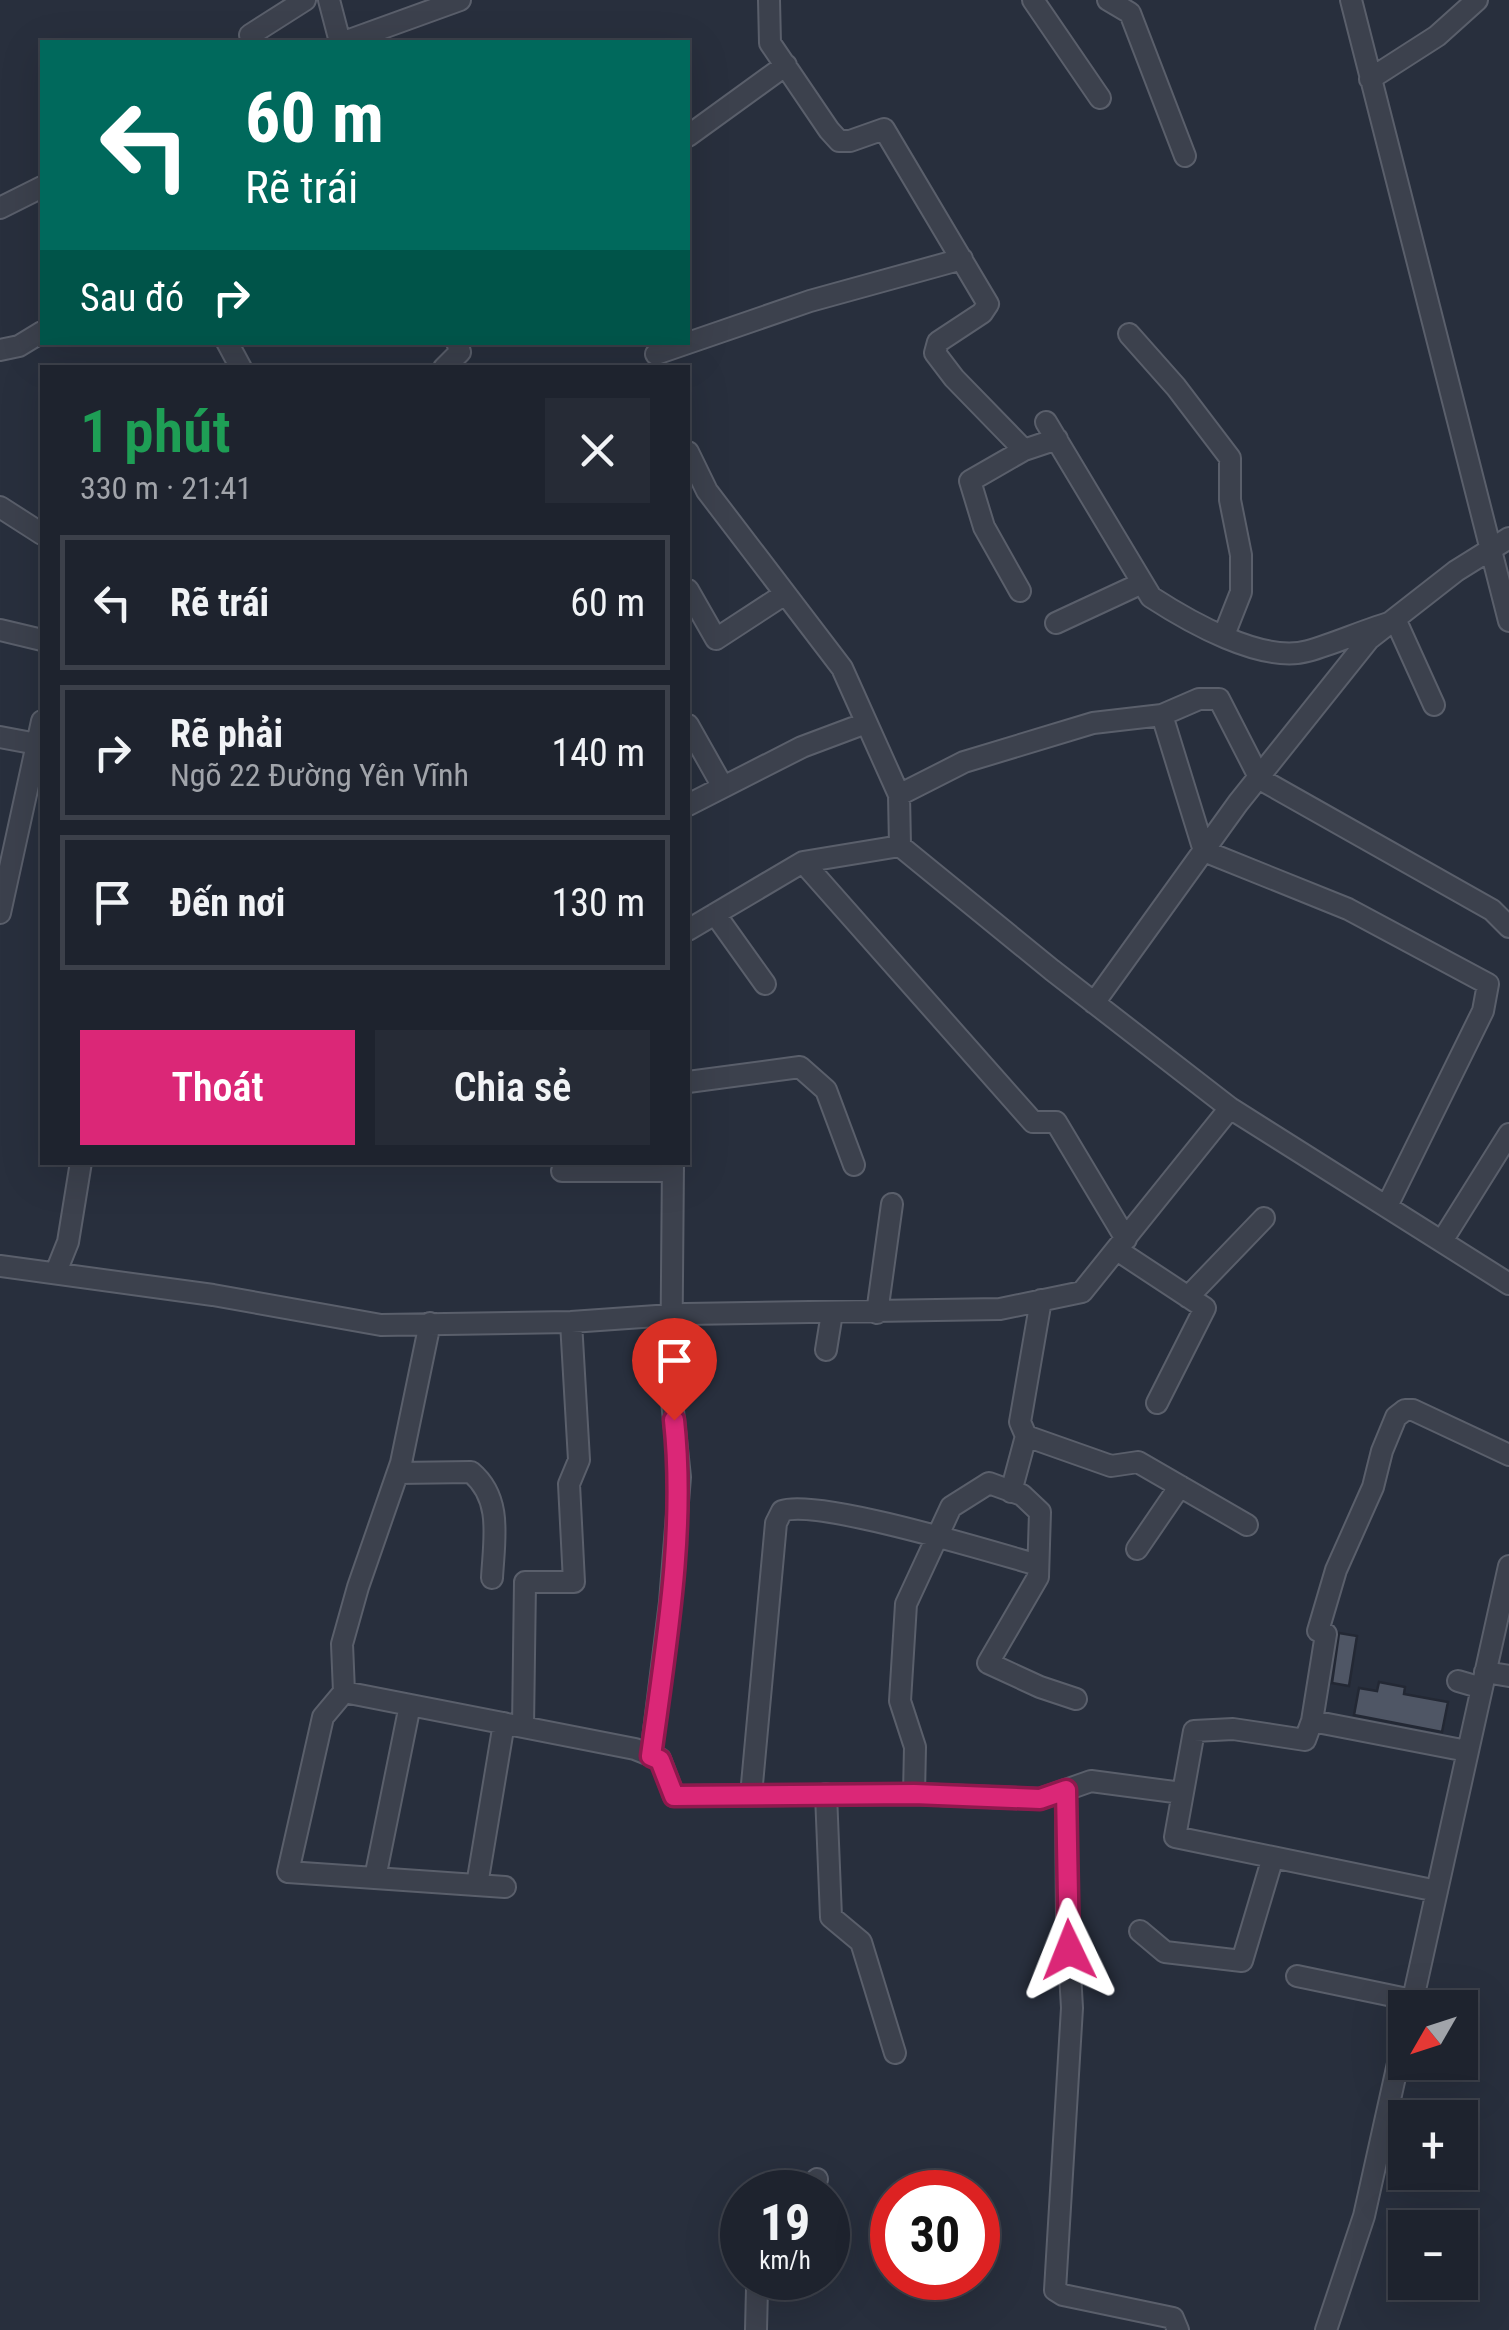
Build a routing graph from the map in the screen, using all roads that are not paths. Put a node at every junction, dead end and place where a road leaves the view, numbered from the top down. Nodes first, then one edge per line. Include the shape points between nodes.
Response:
1 (305, 0) edge
2 (329, 0) edge
3 (460, 0) edge
4 (769, 0) edge
5 (1032, 0) edge
6 (1108, 0) edge
7 (1351, 0) edge
8 (1477, 0) edge
9 (252, 40) edge
10 (341, 40) edge
11 (348, 40) edge
12 (786, 65) junction
13 (1370, 79) junction
14 (1100, 98) dead end
15 (690, 135) edge
16 (1185, 156) dead end
17 (40, 187) edge
18 (0, 208) edge
19 (962, 260) junction
20 (40, 333) edge
21 (1129, 334) dead end
22 (690, 343) edge
23 (457, 345) edge
24 (685, 345) edge
25 (0, 350) edge
26 (656, 355) edge
27 (448, 365) edge
28 (1024, 450) junction
29 (690, 456) edge
30 (0, 507) edge
31 (40, 533) edge
32 (1501, 543) edge
33 (1142, 582) junction
34 (1020, 591) dead end
35 (690, 594) edge
36 (785, 594) junction
37 (1396, 621) junction
38 (1509, 621) edge
39 (1056, 622) dead end
40 (0, 630) edge
41 (1224, 635) junction
42 (40, 640) edge
43 (1434, 705) dead end
44 (1162, 715) junction
45 (866, 722) junction
46 (690, 729) edge
47 (0, 737) edge
48 (40, 746) edge
49 (1260, 779) junction
50 (723, 788) junction
51 (899, 795) junction
52 (690, 804) edge
53 (900, 846) junction
54 (1204, 851) junction
55 (803, 862) junction
56 (0, 913) edge
57 (714, 914) junction
58 (1509, 927) edge
59 (690, 929) edge
60 (765, 984) dead end
61 (1094, 1003) junction
62 (690, 1082) edge
63 (1230, 1108) junction
64 (1509, 1134) edge
65 (81, 1165) edge
66 (854, 1165) dead end
67 (673, 1167) edge
68 (562, 1171) dead end
69 (892, 1204) dead end
70 (1387, 1206) junction
71 (1264, 1218) dead end
72 (1442, 1241) junction
73 (1121, 1245) junction
74 (0, 1266) edge
75 (56, 1272) junction
76 (1509, 1284) edge
77 (1188, 1296) junction
78 (1041, 1300) junction
79 (877, 1312) junction
80 (832, 1313) junction
81 (672, 1314) junction
82 (570, 1322) junction
83 (430, 1324) junction
84 (826, 1350) dead end
85 (1157, 1404) dead end
86 (1026, 1436) junction
87 (1509, 1455) edge
88 (398, 1474) junction
89 (1180, 1486) junction
90 (1011, 1492) junction
91 (1247, 1526) dead end
92 (937, 1538) junction
93 (1137, 1548) dead end
94 (1038, 1564) junction
95 (1509, 1566) edge
96 (492, 1578) dead end
97 (1509, 1676) edge
98 (1483, 1680) junction
99 (1458, 1681) dead end
100 (344, 1692) junction
101 (1076, 1699) dead end
102 (410, 1705) junction
103 (1312, 1721) junction
104 (514, 1725) junction
105 (1468, 1751) junction
106 (651, 1756) junction
107 (1066, 1790) junction
108 (1182, 1793) junction
109 (826, 1794) junction
110 (914, 1794) junction
111 (751, 1795) junction
112 (1273, 1857) junction
113 (376, 1878) junction
114 (478, 1885) junction
115 (505, 1887) dead end
116 (1437, 1891) junction
117 (1140, 1931) dead end
118 (1297, 1976) dead end
119 (1414, 1990) edge
120 (1388, 1998) edge
121 (895, 2052) dead end
122 (1394, 2080) edge
123 (757, 2300) edge
124 (756, 2330) edge
125 (1178, 2330) edge
126 (1326, 2330) edge

1 - 9 street
2 - 10 street
3 - 11 street
4 - 12 street via 770,42
5 - 14 street
6 - 16 street via 1130,12
7 - 13 street
8 - 13 street via 1437,36
12 - 15 street
12 - 19 street via 839,141 884,129
13 - 32 street
17 - 18 street
19 - 22 street via 810,301
19 - 28 street via 988,304 938,342 935,352
20 - 25 street
21 - 41 street via 1230,458 1240,592
23 - 27 street via 460,352
24 - 26 street
28 - 33 street via 1051,431
28 - 34 street via 970,481 984,527
29 - 36 street via 707,491
30 - 31 street
32 - 37 street
32 - 38 street
33 - 39 street
33 - 41 street via 1176,613
35 - 36 street via 716,639
36 - 45 street via 842,668
37 - 41 street via 1286,655
37 - 43 street
37 - 49 street via 1369,639
40 - 42 street
44 - 49 street via 1219,698
44 - 51 street via 1093,723 993,753
44 - 54 street
45 - 50 street via 802,746
45 - 51 street
46 - 50 street
47 - 48 street
48 - 56 street
49 - 54 street
49 - 58 street via 1492,910
50 - 52 street
51 - 53 street
53 - 55 street
53 - 61 street
54 - 61 street
54 - 70 street via 1348,910 1488,984 1483,1011
55 - 57 street
55 - 73 street via 1034,1122 1056,1122
57 - 59 street
57 - 60 street
61 - 63 street
62 - 66 street via 800,1067 826,1090
63 - 70 street
63 - 73 street
64 - 72 street
65 - 75 street
67 - 68 street
67 - 81 street
69 - 79 street
70 - 72 street
71 - 77 street
72 - 76 street
73 - 77 street
73 - 78 street via 1082,1292
74 - 75 street
75 - 83 street via 381,1326
77 - 85 street via 1205,1308
78 - 79 street via 1000,1309
78 - 86 street via 1020,1422
79 - 80 street
80 - 81 street
80 - 84 street
81 - 82 street
81 - 106 street via 680,1477
82 - 83 street
82 - 104 street via 578,1460 569,1484 574,1582 525,1582
83 - 88 street
86 - 89 street via 1110,1466 1138,1462
86 - 90 street
87 - 103 street via 1413,1410 1396,1417 1318,1630 1326,1634
88 - 96 street via 471,1472 487,1486 496,1523
88 - 100 street via 342,1644
89 - 91 street
89 - 93 street
90 - 92 street via 988,1483 951,1507
90 - 94 street via 1040,1512
92 - 94 street
92 - 110 street via 906,1604 900,1702 915,1747
92 - 111 street via 842,1514 782,1511
94 - 101 street via 1038,1577 988,1663
95 - 98 street
97 - 98 street
98 - 99 street
98 - 105 street
100 - 102 street
100 - 113 street via 322,1717 288,1872
102 - 104 street
102 - 113 street
103 - 105 street
103 - 108 street via 1305,1740 1233,1729 1194,1731
104 - 106 street
104 - 114 street
105 - 116 street
106 - 111 street via 660,1760 674,1796
107 - 108 street via 1091,1781
107 - 110 street via 1040,1799
107 - 125 street via 1072,2008 1055,2290 1173,2318
108 - 112 street via 1176,1837
109 - 110 street
109 - 111 street
109 - 121 street via 831,1916 860,1942
112 - 116 street
112 - 117 street via 1242,1960 1165,1952
113 - 114 street
114 - 115 street
116 - 119 street
118 - 120 street
122 - 126 street via 1364,2216
123 - 124 street

